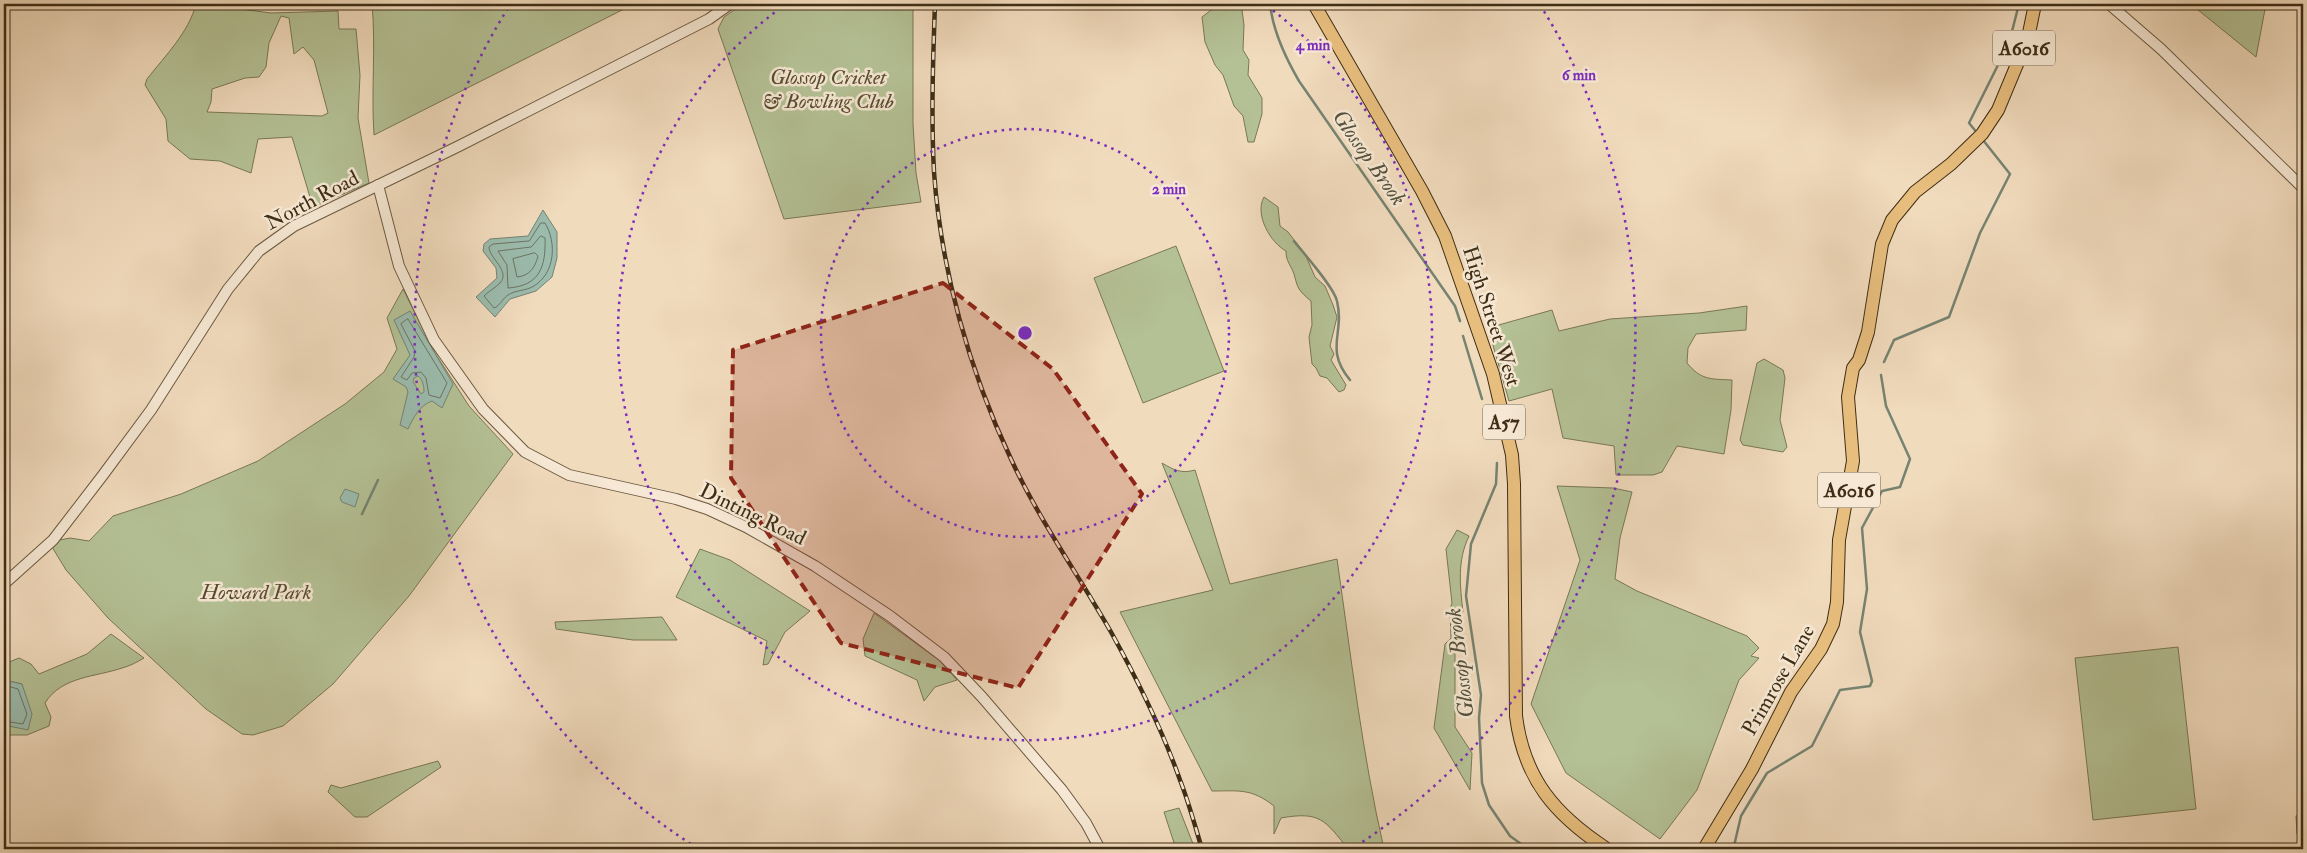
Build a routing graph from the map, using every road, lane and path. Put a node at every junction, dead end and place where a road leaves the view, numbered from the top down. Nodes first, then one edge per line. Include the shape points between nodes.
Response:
1 (730, 4) edge
2 (1314, 4) edge
3 (2035, 4) edge
4 (2109, 4) edge
5 (378, 185) junction
6 (2303, 188) edge
7 (4, 584) edge
8 (1100, 849) edge
9 (1607, 849) edge
10 (1704, 849) edge

1 - 5 street, North Road via 666,41
2 - 9 main road, High Street West / A57 via 1436,218 1477,326 1493,374 1512,455 1519,738 1532,773 1550,802 1572,824
3 - 10 main road, Primrose Lane / A6016 via 2028,38 1998,110 1980,136 1916,192 1892,220 1882,244 1868,332 1853,368 1848,397 1853,462 1839,540 1833,624 1821,649 1791,692 1752,769
4 - 6 street via 2161,49
5 - 7 street, North Road via 294,226 259,251 226,292 151,410 53,540
5 - 8 street, Dinting Road via 399,266 434,340 483,410 525,452 569,475 707,509 815,566 890,616 944,657 982,697 1062,790

